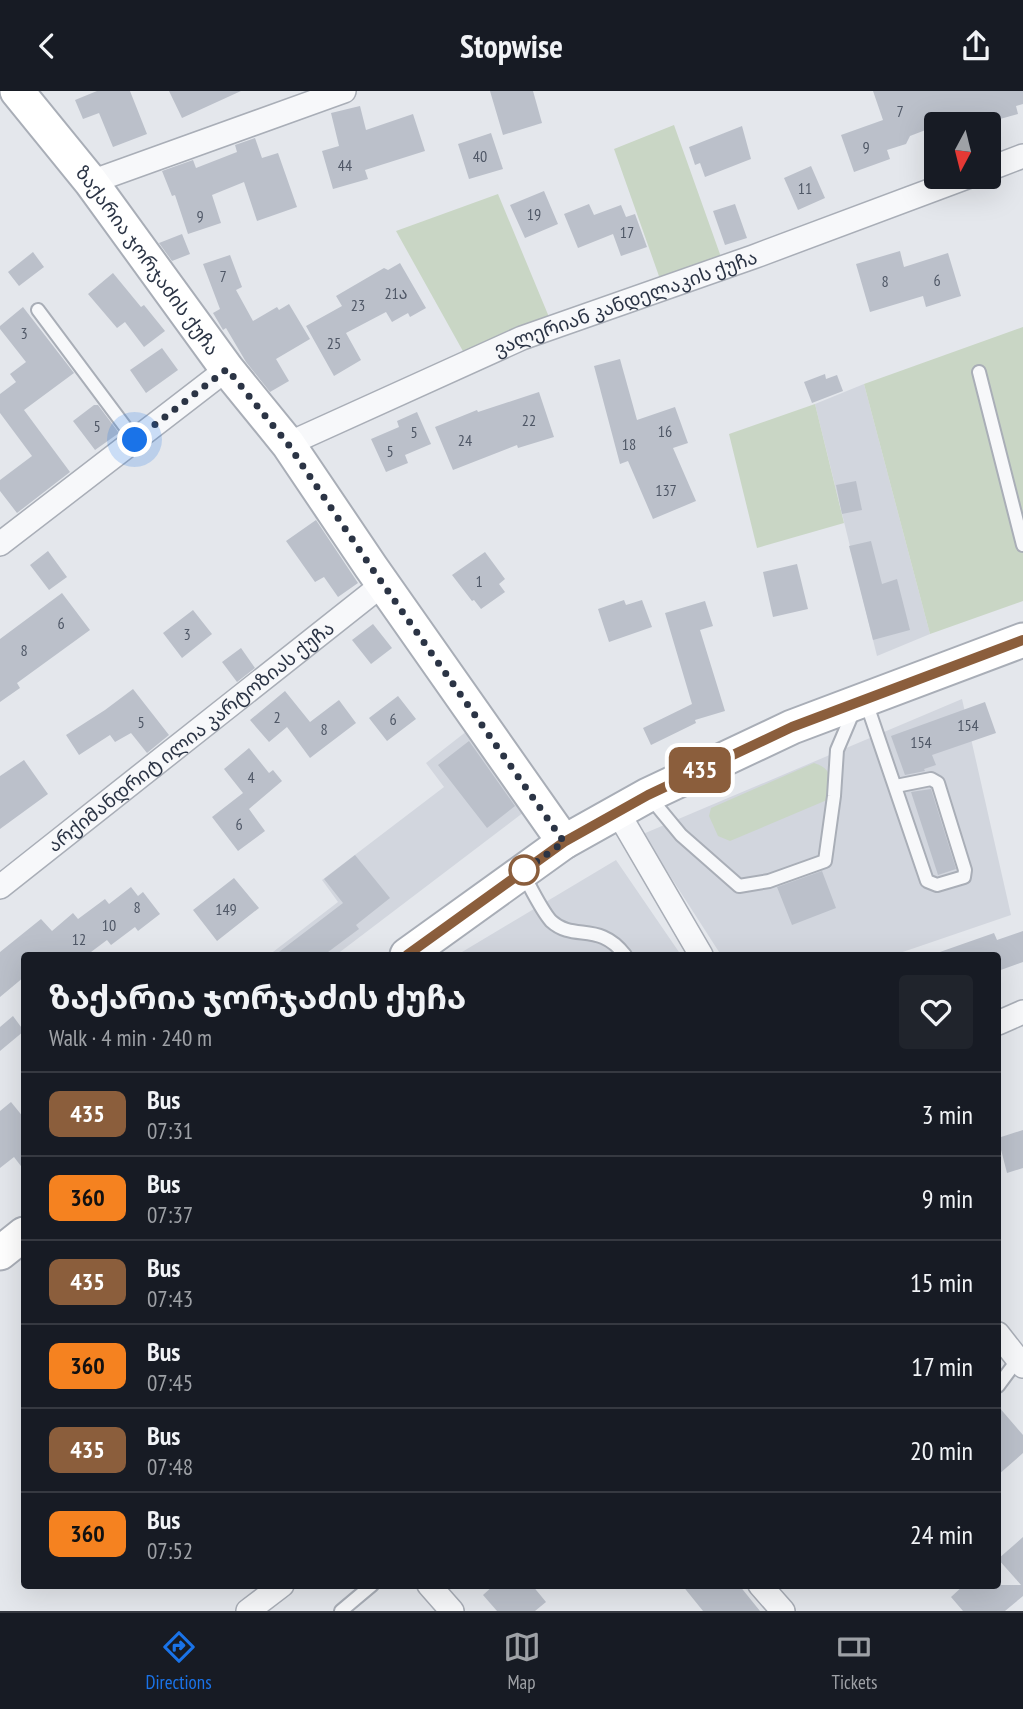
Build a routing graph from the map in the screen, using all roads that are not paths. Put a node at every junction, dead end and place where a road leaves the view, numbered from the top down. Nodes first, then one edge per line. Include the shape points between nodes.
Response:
1 (16, 91) edge
2 (344, 91) edge
3 (0, 102) edge
4 (1023, 156) edge
5 (1001, 164) edge
6 (91, 182) junction
7 (935, 189) edge
8 (38, 310) dead end
9 (227, 369) junction
10 (979, 372) dead end
11 (135, 440) junction
12 (288, 444) junction
13 (0, 544) edge
14 (1023, 545) edge
15 (383, 584) junction
16 (1023, 640) edge
17 (861, 700) junction
18 (896, 786) junction
19 (648, 795) junction
20 (617, 811) junction
21 (564, 842) junction
22 (522, 872) junction
23 (0, 887) edge
24 (411, 952) edge
25 (623, 952) edge
26 (699, 952) edge
27 (1023, 1012) edge
28 (1001, 1022) edge
29 (21, 1236) edge
30 (0, 1253) edge
31 (1001, 1338) edge
32 (1021, 1361) edge
33 (1001, 1383) edge
34 (277, 1589) edge
35 (367, 1589) edge
36 (433, 1589) edge
37 (764, 1589) edge
38 (248, 1611) edge
39 (341, 1611) edge
40 (452, 1611) edge
41 (783, 1611) edge

1 - 3 street
1 - 6 street, ზაქარია ჯორჯაძის ქუჩა
2 - 6 street
4 - 5 street
6 - 9 street, ზაქარია ჯორჯაძის ქუჩა
7 - 12 street, ვალერიან კანდელაკის ქუჩა via 522,338
8 - 11 lane
9 - 11 street
9 - 12 street, ზაქარია ჯორჯაძის ქუჩა
10 - 14 lane
11 - 13 street
12 - 15 street, ზაქარია ჯორჯაძის ქუჩა
15 - 21 street, ზაქარია ჯორჯაძის ქუჩა
15 - 23 street, არქიმანდრიტ ილია კარტოზიას ქუჩა
16 - 17 street
17 - 18 lane
17 - 19 street
17 - 19 lane via 837,750 825,861 769,881 739,886 681,835
18 - 18 lane via 927,881 937,885 964,877 938,783 931,779
19 - 20 street
20 - 21 street
20 - 26 street
21 - 22 street
22 - 24 street
22 - 25 lane via 551,921 568,930 605,937
27 - 28 street
29 - 30 street
31 - 32 street
32 - 33 lane
34 - 38 street
35 - 39 lane
36 - 40 street
37 - 41 street

